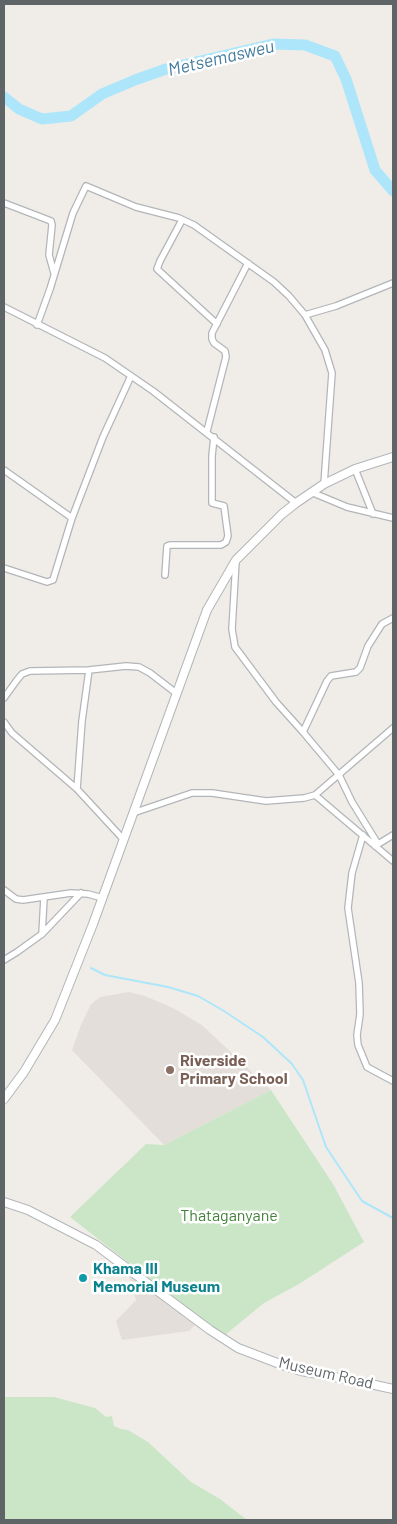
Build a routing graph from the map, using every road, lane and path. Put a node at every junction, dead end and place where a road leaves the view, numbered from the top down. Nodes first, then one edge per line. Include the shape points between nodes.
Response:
1 (4, 203) edge
2 (182, 220) junction
3 (248, 264) junction
4 (54, 273) junction
5 (393, 283) edge
6 (4, 307) edge
7 (304, 315) junction
8 (217, 324) junction
9 (37, 325) junction
10 (131, 376) junction
11 (207, 432) junction
12 (214, 437) junction
13 (393, 457) edge
14 (355, 469) junction
15 (4, 470) edge
16 (324, 484) junction
17 (311, 492) junction
18 (296, 503) junction
19 (373, 514) junction
20 (72, 518) junction
21 (393, 518) edge
22 (236, 560) junction
23 (4, 568) edge
24 (165, 576) dead end
25 (393, 618) edge
26 (89, 670) junction
27 (176, 693) junction
28 (4, 698) edge
29 (4, 722) edge
30 (393, 728) edge
31 (303, 732) junction
32 (339, 776) junction
33 (77, 789) junction
34 (314, 796) junction
35 (133, 813) junction
36 (363, 835) junction
37 (393, 835) edge
38 (124, 840) junction
39 (377, 845) junction
40 (393, 860) edge
41 (4, 890) edge
42 (81, 893) junction
43 (44, 898) junction
44 (102, 898) junction
45 (42, 934) junction
46 (4, 960) edge
47 (393, 1081) edge
48 (4, 1099) edge
49 (4, 1202) edge
50 (393, 1389) edge

1 - 4 street via 51,221 49,255
2 - 3 street via 214,238
2 - 4 street via 136,207 86,186 73,213
2 - 8 street via 157,269
3 - 7 street via 274,282
3 - 8 street
4 - 9 street
5 - 7 street
6 - 9 street
7 - 16 street via 325,350 332,373
8 - 11 street via 212,339 226,351 226,357
9 - 10 street via 105,358
10 - 11 street
10 - 20 street
11 - 12 street
12 - 18 street
12 - 24 street via 212,503 224,506 226,542 221,545 167,546
13 - 14 street
14 - 16 street
14 - 19 street
15 - 20 street
16 - 17 street
17 - 18 street
17 - 19 street
18 - 22 street
19 - 21 street
20 - 23 street via 50,582
22 - 27 street via 208,610
22 - 31 street via 232,629 235,647
25 - 31 street via 382,624 356,672 331,676 327,681
26 - 27 street via 139,667
26 - 28 street via 30,671 22,674
26 - 33 street
27 - 35 street
29 - 33 street via 12,733
30 - 32 street
31 - 32 street
32 - 34 street
32 - 39 street
33 - 38 street
34 - 35 street via 266,801 212,792 192,793
34 - 36 street
35 - 38 street
36 - 39 street
36 - 47 street via 352,873 348,908 359,983 358,1045 367,1067
37 - 39 street
38 - 44 street
39 - 40 street
41 - 43 street via 16,899
42 - 43 street
42 - 44 street
42 - 45 street
43 - 45 street
44 - 48 street via 54,1020
45 - 46 street
49 - 50 street, Museum Road via 28,1210 96,1245 238,1348 301,1371

